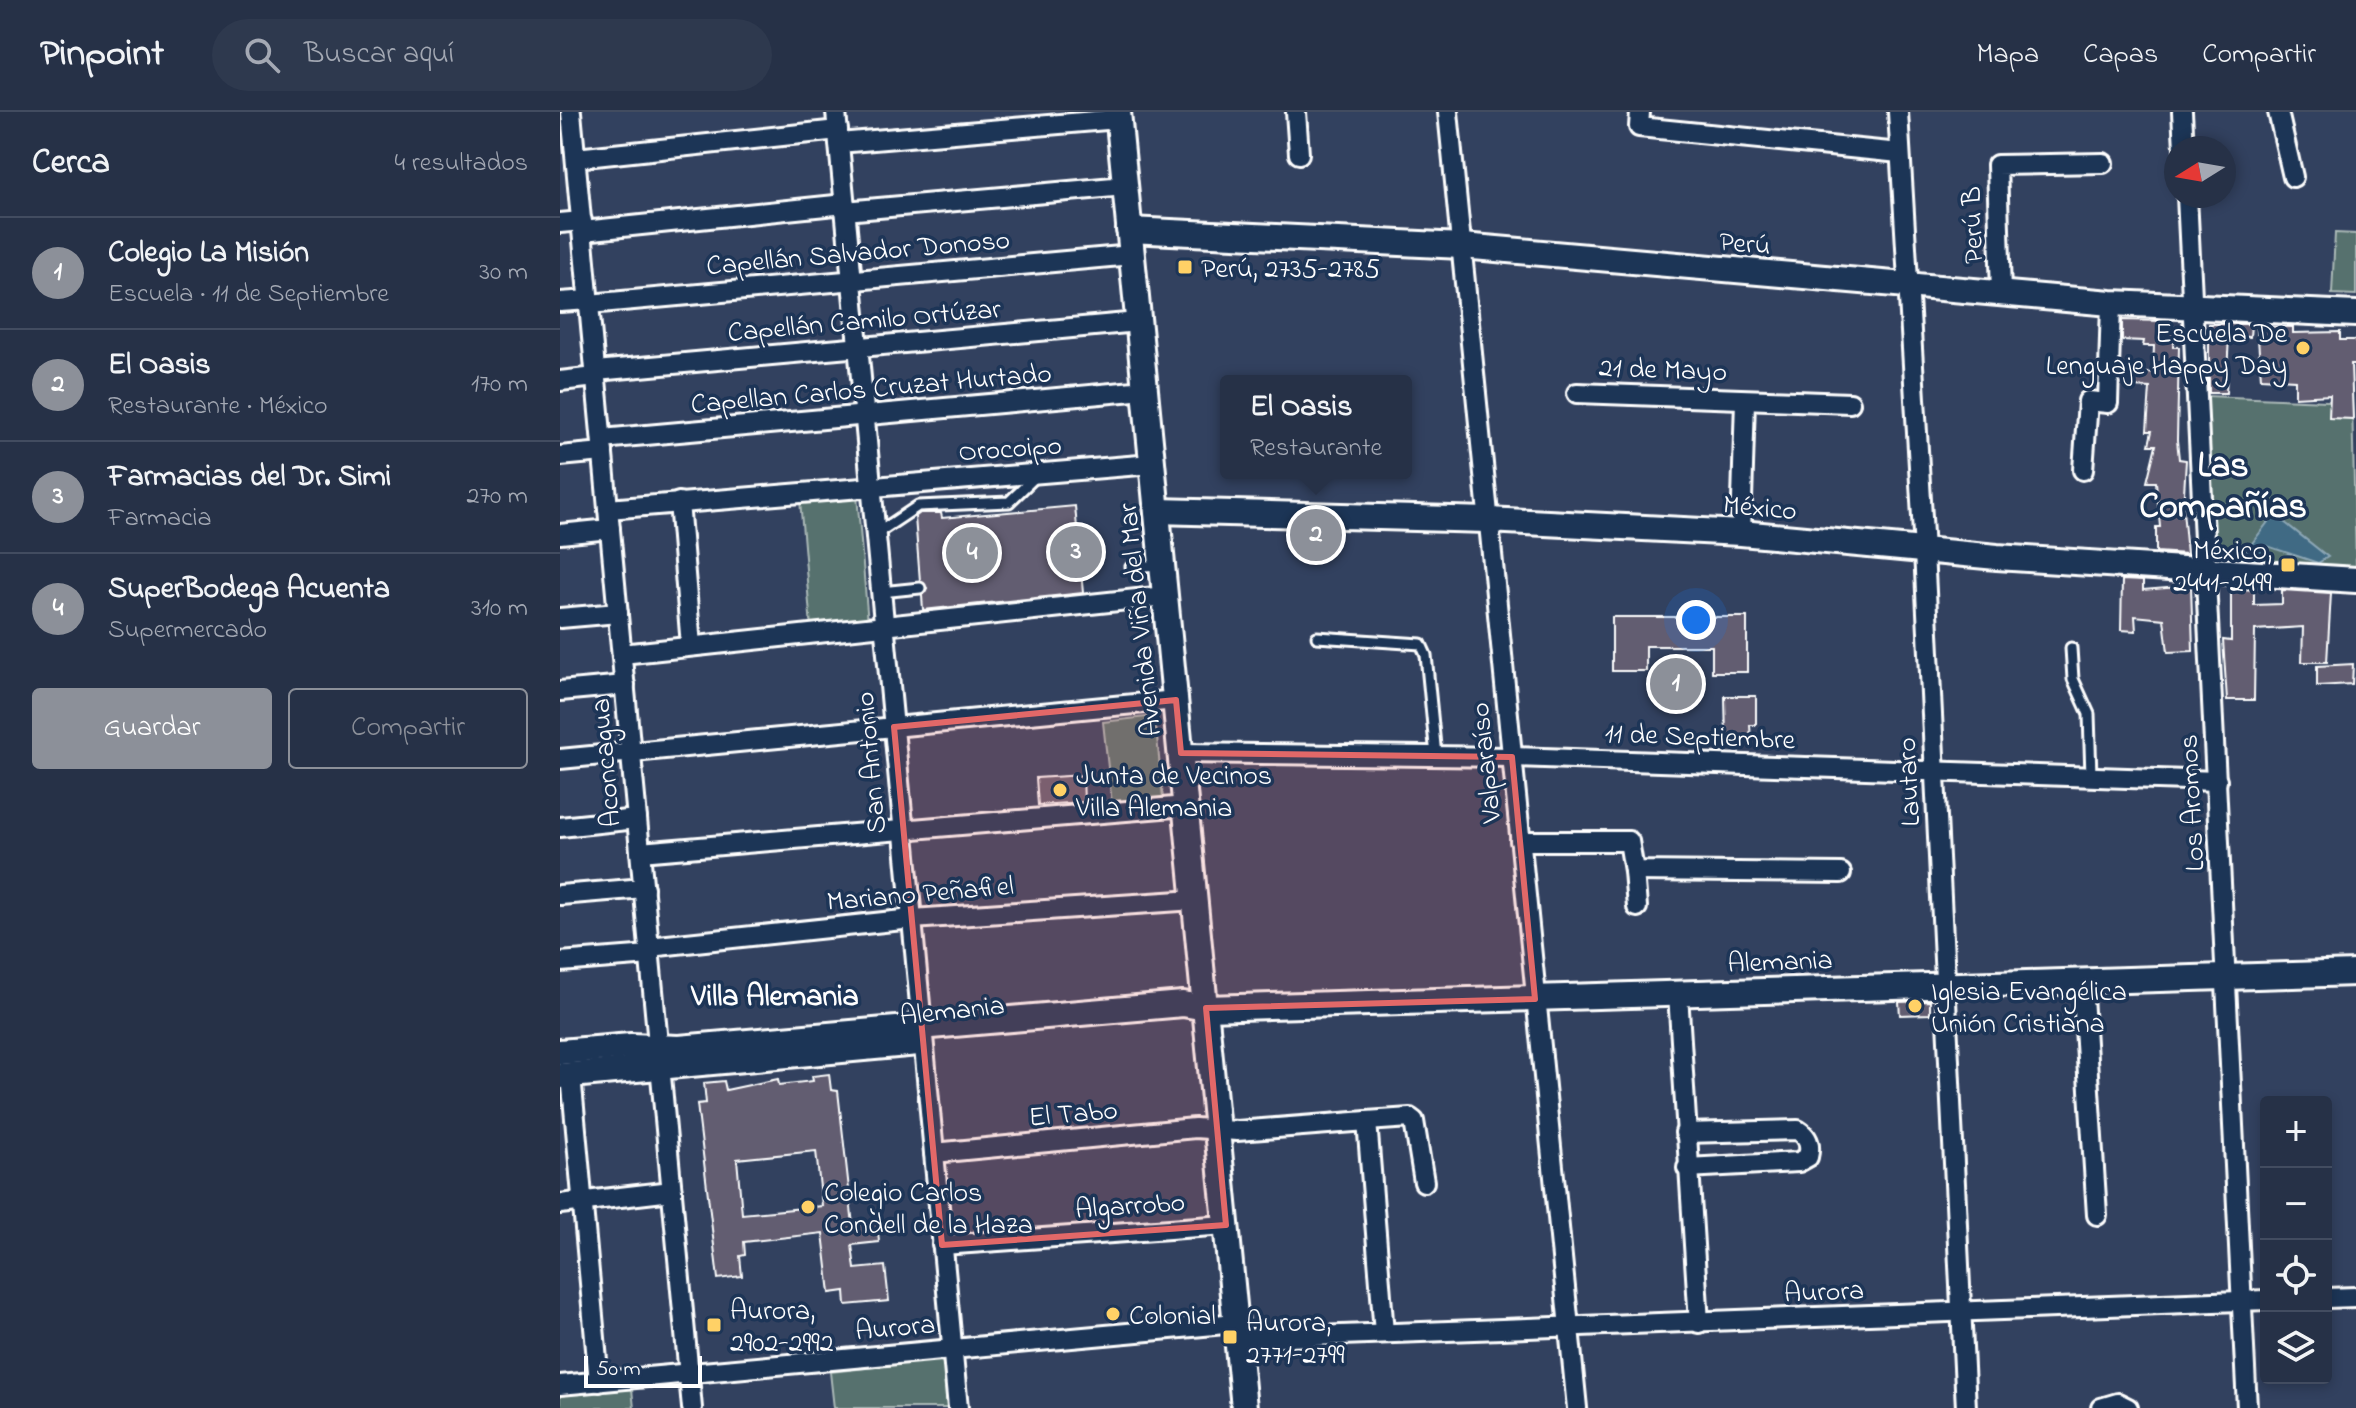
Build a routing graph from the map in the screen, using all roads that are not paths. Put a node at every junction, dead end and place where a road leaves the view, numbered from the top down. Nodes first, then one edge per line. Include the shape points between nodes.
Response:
1 (571, 112) edge
2 (1296, 112) edge
3 (1448, 112) edge
4 (1640, 112) edge
5 (1898, 112) edge
6 (2182, 112) edge
7 (2278, 112) edge
8 (1118, 115) edge
9 (837, 128) edge
10 (2183, 136) edge
11 (570, 148) edge
12 (1900, 153) junction
13 (1299, 154) dead end
14 (2103, 163) dead end
15 (2293, 177) dead end
16 (1125, 186) junction
17 (845, 207) junction
18 (2188, 208) edge
19 (560, 223) edge
20 (582, 226) junction
21 (1129, 230) junction
22 (1462, 246) junction
23 (1132, 255) junction
24 (852, 279) junction
25 (1909, 287) junction
26 (2001, 293) junction
27 (560, 302) edge
28 (589, 302) junction
29 (2111, 303) junction
30 (2194, 306) junction
31 (2356, 314) edge
32 (1138, 322) junction
33 (858, 349) junction
34 (596, 374) junction
35 (560, 381) edge
36 (1145, 390) junction
37 (1577, 393) dead end
38 (1745, 400) junction
39 (1850, 403) dead end
40 (864, 416) junction
41 (602, 445) junction
42 (560, 456) edge
43 (1152, 464) junction
44 (2083, 470) dead end
45 (1040, 473) junction
46 (871, 485) junction
47 (679, 502) junction
48 (608, 509) junction
49 (1157, 511) junction
50 (1488, 520) junction
51 (610, 529) junction
52 (1741, 533) junction
53 (560, 534) edge
54 (876, 534) junction
55 (1924, 551) junction
56 (1162, 564) junction
57 (1131, 567) dead end
58 (2206, 568) junction
59 (2356, 580) edge
60 (920, 588) dead end
61 (881, 592) junction
62 (1165, 596) junction
63 (618, 613) junction
64 (560, 618) edge
65 (884, 627) junction
66 (1317, 637) dead end
67 (691, 646) junction
68 (2071, 648) dead end
69 (622, 654) junction
70 (625, 685) junction
71 (560, 691) edge
72 (1176, 700) junction
73 (894, 727) junction
74 (631, 752) junction
75 (1181, 753) junction
76 (1436, 756) junction
77 (1512, 757) junction
78 (560, 759) edge
79 (1934, 770) junction
80 (2091, 776) junction
81 (2217, 781) junction
82 (1186, 806) junction
83 (637, 819) junction
84 (560, 827) edge
85 (904, 830) junction
86 (1520, 841) junction
87 (640, 852) junction
88 (1634, 871) junction
89 (1841, 873) dead end
90 (644, 888) junction
91 (560, 895) edge
92 (1195, 900) junction
93 (1637, 907) dead end
94 (912, 919) junction
95 (650, 951) junction
96 (560, 962) edge
97 (2356, 973) edge
98 (2227, 976) junction
99 (2082, 981) junction
100 (1946, 984) junction
101 (1678, 994) junction
102 (1535, 999) junction
103 (1206, 1008) junction
104 (923, 1034) junction
105 (560, 1052) edge
106 (660, 1057) junction
107 (565, 1076) edge
108 (1367, 1121) junction
109 (1217, 1130) junction
110 (1685, 1133) junction
111 (934, 1153) junction
112 (1687, 1168) junction
113 (1424, 1182) dead end
114 (672, 1191) junction
115 (582, 1202) junction
116 (560, 1204) edge
117 (2097, 1215) dead end
118 (1226, 1225) junction
119 (942, 1245) junction
120 (2356, 1297) edge
121 (2332, 1298) edge
122 (2260, 1300) edge
123 (2243, 1301) junction
124 (1961, 1312) junction
125 (1699, 1323) junction
126 (1570, 1329) junction
127 (1236, 1331) junction
128 (1384, 1333) junction
129 (952, 1349) junction
130 (689, 1373) junction
131 (599, 1382) junction
132 (560, 1385) edge
133 (692, 1408) edge
134 (958, 1408) edge
135 (1244, 1408) edge
136 (1577, 1408) edge
137 (1966, 1408) edge
138 (2101, 1408) edge
139 (2128, 1408) edge
140 (2247, 1408) edge

1 - 11 street, Aconcagua
2 - 13 street
3 - 22 street, Valparaíso
4 - 12 street via 1639,127
5 - 12 street, Lautaro
6 - 10 street
7 - 15 street
8 - 9 street
8 - 16 main road, Avenida Viña del Mar
9 - 11 street
9 - 17 street, San Antonio
11 - 20 street, Aconcagua
12 - 25 street, Lautaro
14 - 26 street, Perú B via 1997,165
16 - 17 street
16 - 21 main road, Avenida Viña del Mar
17 - 20 street
17 - 24 street, San Antonio
18 - 30 street, Los Aromos
19 - 20 street
20 - 28 street, Aconcagua
21 - 22 main road, Perú
21 - 23 main road, Avenida Viña del Mar
22 - 25 main road, Perú
22 - 50 street, Valparaíso
23 - 24 street, Capellán Salvador Donoso
23 - 32 main road, Avenida Viña del Mar
24 - 28 street, Capellán Salvador Donoso
24 - 33 street, San Antonio
25 - 26 main road, Perú
25 - 55 street, Lautaro
26 - 29 main road, Perú
27 - 28 street, Capellán Salvador Donoso
28 - 34 street, Aconcagua
29 - 30 main road, Perú
29 - 44 street via 2108,403 2088,401
30 - 31 main road, Perú
30 - 58 street, Los Aromos
32 - 33 street, Capellán Camilo Ortúzar
32 - 36 main road, Avenida Viña del Mar
33 - 34 street, Capellán Camilo Ortúzar
33 - 40 street, San Antonio
34 - 35 street, Capellán Camilo Ortúzar
34 - 41 street, Aconcagua
36 - 40 street, Capellan Carlos Cruzat Hurtado
36 - 43 main road, Avenida Viña del Mar
37 - 38 street, 21 de Mayo
38 - 39 street, 21 de Mayo
38 - 52 street, 21 de Mayo
40 - 41 street, Capellan Carlos Cruzat Hurtado
40 - 46 street, San Antonio
41 - 42 street, Capellan Carlos Cruzat Hurtado
41 - 48 street, Aconcagua
43 - 45 street, Orocoipo
43 - 49 main road, Avenida Viña del Mar
45 - 46 street, Orocoipo
45 - 54 lane via 1009,502 918,506
46 - 47 street, Orocoipo
46 - 54 street, San Antonio
47 - 48 street, Orocoipo
47 - 67 street
48 - 51 street, Aconcagua
49 - 50 main road, México
49 - 56 main road, Avenida Viña del Mar
50 - 52 main road, México
50 - 77 street, Valparaíso
51 - 53 street
51 - 63 street, Aconcagua
52 - 55 main road, México
54 - 61 street, San Antonio
55 - 58 main road, México
55 - 79 street, Lautaro
56 - 57 lane
56 - 62 main road, Avenida Viña del Mar
58 - 59 main road, México
58 - 81 street, Los Aromos
60 - 61 lane
61 - 65 street, San Antonio
62 - 65 street
62 - 72 main road, Avenida Viña del Mar
63 - 64 street
63 - 69 street, Aconcagua
65 - 67 street
65 - 73 street, San Antonio
66 - 76 lane via 1421,644
67 - 69 street
68 - 80 lane via 2073,679 2090,721
69 - 70 street, Aconcagua
70 - 71 street
70 - 74 street, Aconcagua
72 - 73 street
72 - 75 main road, Avenida Viña del Mar
73 - 74 street
73 - 85 street, San Antonio
74 - 78 street
74 - 83 street, Aconcagua
75 - 76 street, 11 de Septiembre
75 - 82 main road, Avenida Viña del Mar
76 - 77 street, 11 de Septiembre
77 - 79 street, 11 de Septiembre
77 - 86 street, Valparaíso
79 - 80 street, 11 de Septiembre
79 - 100 street, Lautaro
80 - 81 street, 11 de Septiembre
81 - 98 street, Los Aromos
82 - 85 street
82 - 92 main road, Avenida Viña del Mar
83 - 84 street
83 - 87 street, Aconcagua
85 - 87 street
85 - 94 street, San Antonio
86 - 88 street via 1629,841
86 - 102 street, Valparaíso
87 - 90 street, Aconcagua
88 - 89 street
88 - 93 street
90 - 91 street
90 - 95 street, Aconcagua
92 - 94 street, Mariano Peñafiel
92 - 103 main road, Avenida Viña del Mar
94 - 95 street, Mariano Peñafiel
94 - 104 street, San Antonio
95 - 96 street, Mariano Peñafiel
95 - 106 street, Aconcagua
97 - 98 main road, Alemania
98 - 99 main road, Alemania
98 - 123 street, Los Aromos
99 - 100 main road, Alemania
99 - 117 street
100 - 101 main road, Alemania
100 - 124 street, Lautaro
101 - 102 main road, Alemania
101 - 110 street
102 - 103 main road, Alemania
102 - 126 street, Valparaíso
103 - 104 main road, Alemania via 1173,1004
103 - 109 main road, Avenida Viña del Mar
104 - 106 main road, Alemania via 679,1048
104 - 111 street, San Antonio
105 - 106 main road, Alemania
106 - 107 main road, Alemania
106 - 114 street, Aconcagua
107 - 115 street
108 - 109 street
108 - 113 street via 1414,1121
108 - 128 street
109 - 111 street, El Tabo
109 - 118 main road, Avenida Viña del Mar
110 - 112 street
110 - 112 street via 1798,1130 1811,1146 1808,1157 1799,1162
111 - 119 street, San Antonio
112 - 125 street
114 - 115 street
114 - 130 street, Aconcagua
115 - 116 street
115 - 131 street
118 - 119 street, Algarrobo
118 - 127 main road, Avenida Viña del Mar
119 - 129 street, San Antonio
120 - 121 street
122 - 123 street, Aurora
123 - 124 street, Aurora
123 - 140 street, Los Aromos
124 - 125 street, Aurora
124 - 137 street, Lautaro
125 - 126 street, Aurora
126 - 128 street, Aurora
126 - 136 street, Valparaíso
127 - 128 street, Aurora
127 - 129 street, Aurora
127 - 135 main road, Avenida Viña del Mar
129 - 130 street, Aurora
129 - 134 street, San Antonio
130 - 131 street, Aurora
130 - 133 street, Aconcagua
131 - 132 street, Aurora
138 - 139 street via 2118,1403

